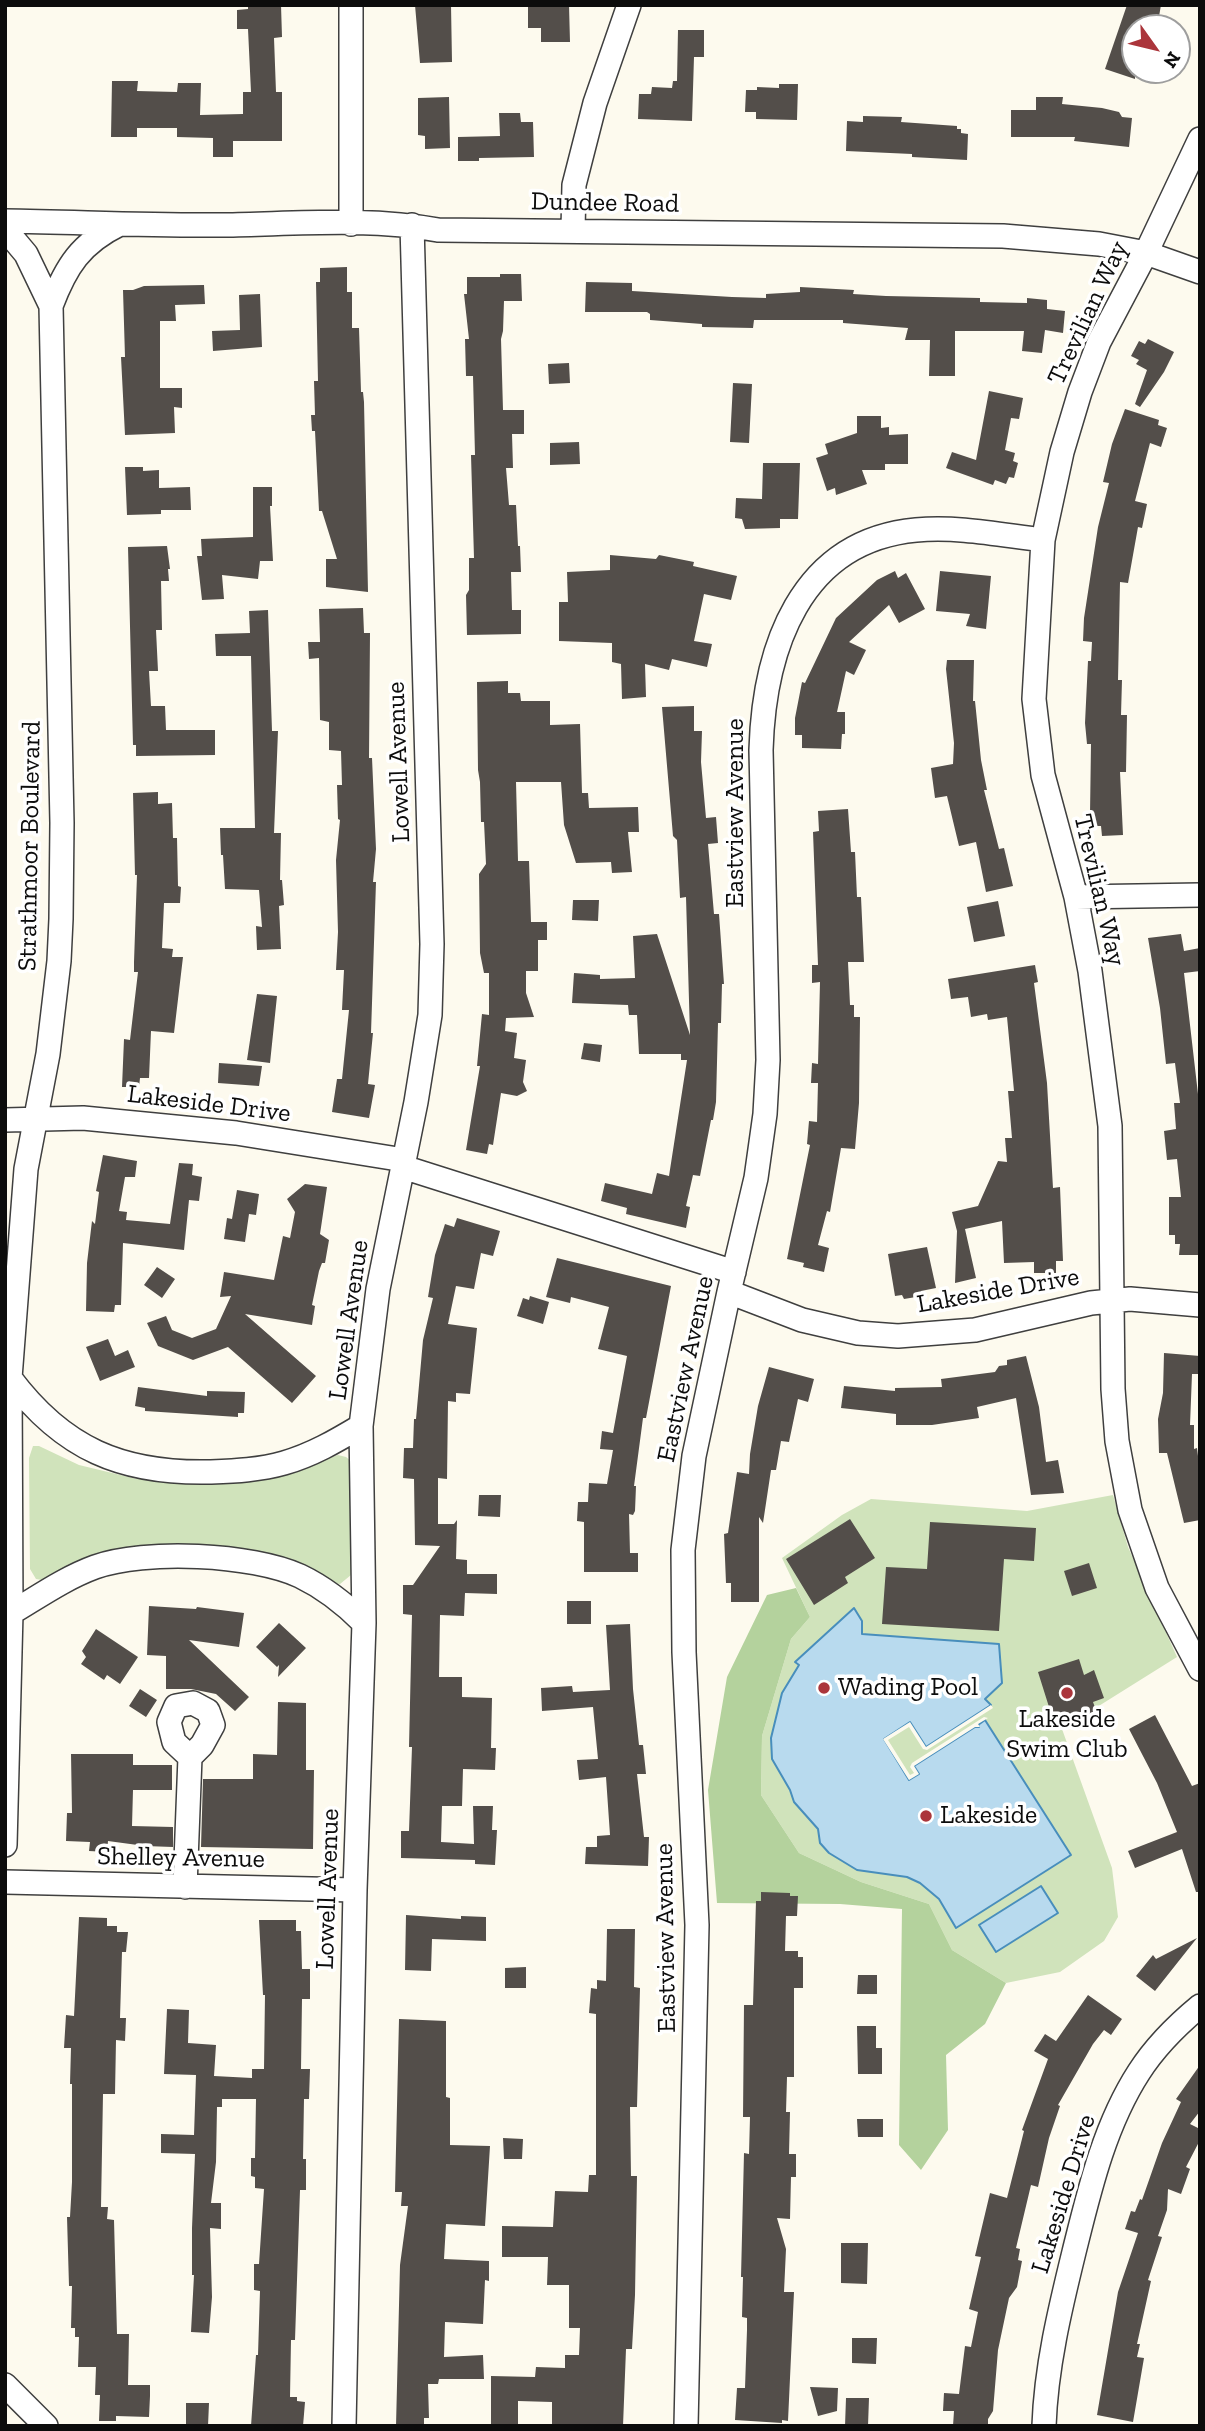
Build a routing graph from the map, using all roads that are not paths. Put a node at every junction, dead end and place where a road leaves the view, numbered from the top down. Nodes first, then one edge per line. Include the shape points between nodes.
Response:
1 (351, 5) edge
2 (629, 5) edge
3 (1200, 139) edge
4 (5, 221) edge
5 (120, 224) junction
6 (351, 224) junction
7 (412, 225) junction
8 (5, 229) edge
9 (573, 230) junction
10 (1146, 253) junction
11 (1200, 272) edge
12 (51, 306) junction
13 (1042, 540) junction
14 (1200, 895) edge
15 (1076, 897) junction
16 (5, 1120) edge
17 (35, 1121) junction
18 (403, 1164) junction
19 (731, 1282) junction
20 (1111, 1301) junction
21 (1200, 1305) edge
22 (10, 1378) junction
23 (361, 1426) junction
24 (11, 1614) junction
25 (364, 1623) junction
26 (1200, 1669) edge
27 (190, 1757) dead end
28 (5, 1845) edge
29 (5, 1882) edge
30 (185, 1887) junction
31 (355, 1890) junction
32 (1200, 2006) edge
33 (5, 2385) edge
34 (46, 2426) edge
35 (344, 2426) edge
36 (686, 2426) edge
37 (1044, 2426) edge

1 - 6 street
2 - 9 street via 595,103 574,185
3 - 10 street, Trevilian Way
4 - 5 street, Dundee Road
5 - 6 street, Dundee Road
5 - 12 street, Strathmoor Boulevard via 96,237 74,260
6 - 7 street, Dundee Road
7 - 9 street, Dundee Road via 438,230
7 - 18 street, Lowell Avenue via 432,944 430,1015
8 - 12 street, Strathmoor Boulevard via 26,254
9 - 10 street, Dundee Road via 1003,236 1061,239
10 - 11 street, Dundee Road
10 - 13 street, Trevilian Way via 1099,342 1080,392
12 - 17 street, Strathmoor Boulevard via 61,919 48,1054
13 - 15 street, Trevilian Way via 1034,699 1043,775
13 - 19 street, Eastview Avenue via 941,529 898,533 869,542 846,554 812,583 780,637 769,673 762,726 765,1114 757,1178
14 - 15 street
15 - 20 street, Trevilian Way via 1110,1126
16 - 17 street, Lakeside Drive
17 - 18 street, Lakeside Drive via 83,1118 236,1133
17 - 22 street, Strathmoor Boulevard via 26,1169
18 - 19 street, Lakeside Drive
18 - 23 street, Lowell Avenue via 378,1289
19 - 20 street, Lakeside Drive via 802,1320 858,1333 898,1336 975,1329
19 - 36 street, Eastview Avenue via 694,1456 683,1550 697,1925
20 - 21 street, Lakeside Drive
20 - 26 street, Trevilian Way via 1112,1389 1130,1510 1157,1588
22 - 23 street via 32,1406 76,1443 101,1456 150,1469 243,1471 282,1464 325,1448
22 - 24 street, Strathmoor Boulevard
23 - 25 street, Lowell Avenue
24 - 25 street via 96,1567 167,1557 228,1560 298,1575 337,1597
24 - 28 street, Strathmoor Boulevard
25 - 31 street, Lowell Avenue
27 - 30 street
29 - 30 street, Shelley Avenue
30 - 31 street, Shelley Avenue
31 - 35 street, Lowell Avenue
32 - 37 street, Lakeside Drive via 1154,2051 1124,2098 1108,2135 1060,2311
33 - 34 street

